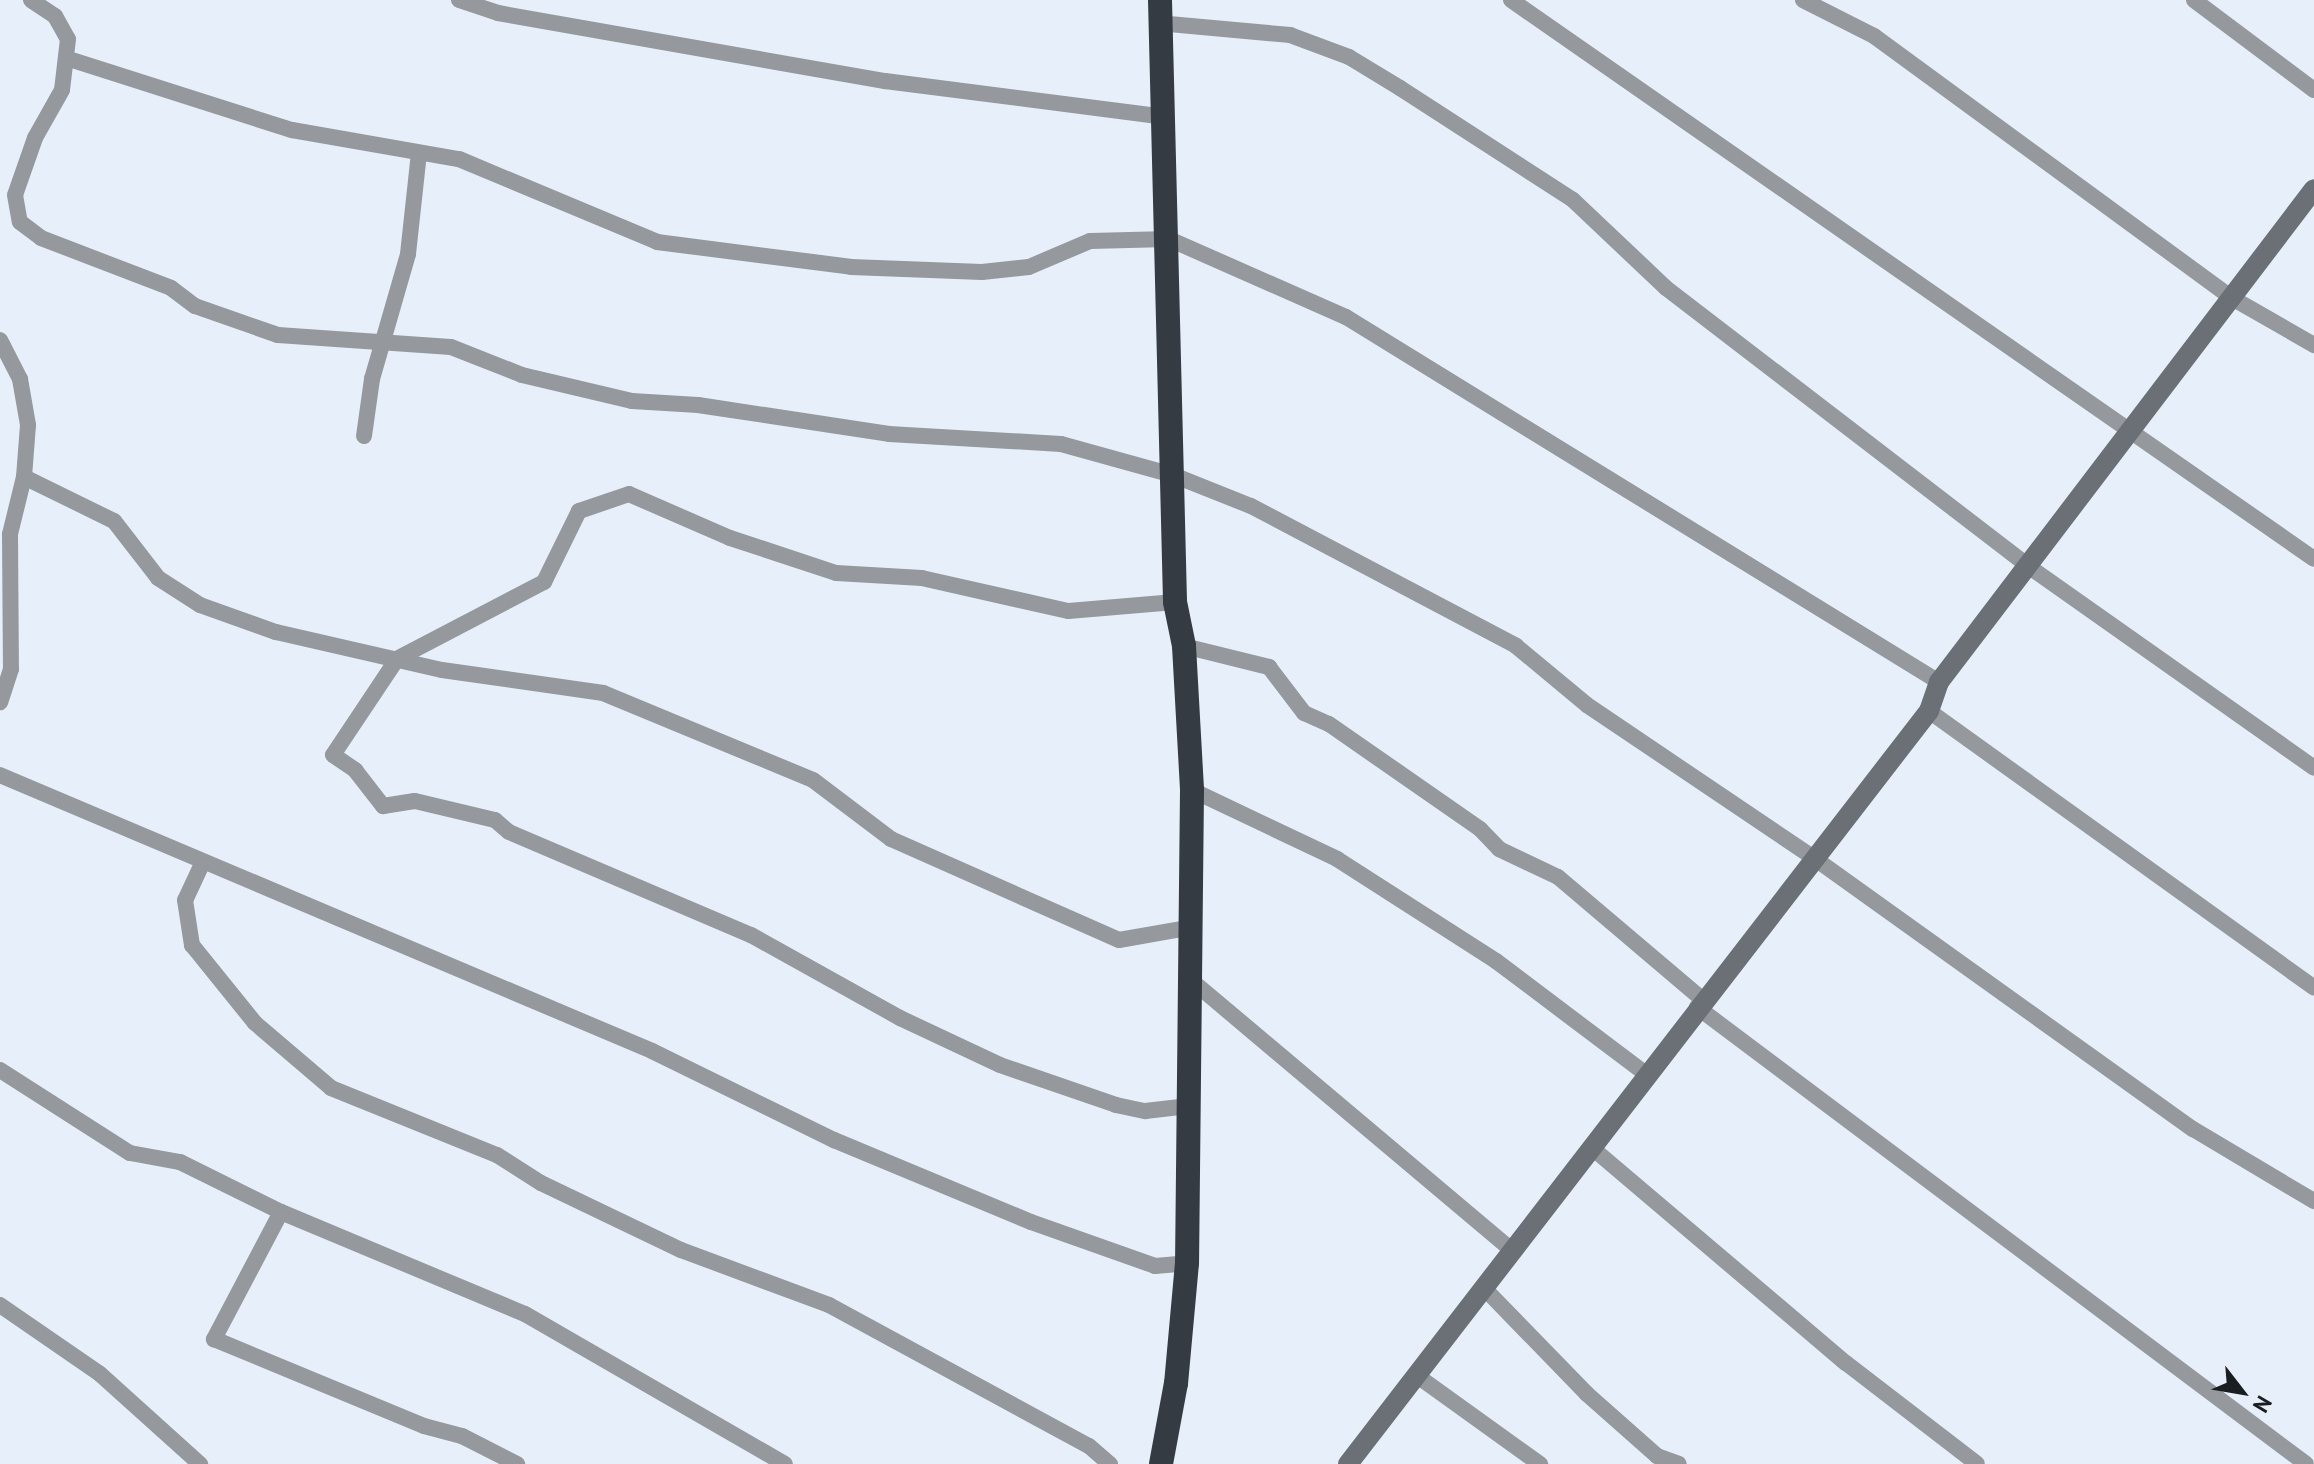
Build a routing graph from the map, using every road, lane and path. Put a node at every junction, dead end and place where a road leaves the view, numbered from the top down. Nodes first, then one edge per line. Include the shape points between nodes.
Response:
1 (31, 0) edge
2 (459, 0) edge
3 (1511, 0) edge
4 (1803, 0) edge
5 (2194, 0) edge
6 (51, 5) edge
7 (1159, 12) edge
8 (69, 59) junction
9 (2314, 90) edge
10 (1160, 116) junction
11 (419, 153) junction
12 (2314, 189) edge
13 (1169, 239) junction
14 (2232, 298) junction
15 (0, 340) edge
16 (385, 343) junction
17 (2314, 345) edge
18 (2131, 429) junction
19 (364, 436) dead end
20 (1173, 475) junction
21 (24, 477) junction
22 (2314, 559) edge
23 (2028, 566) junction
24 (1175, 602) junction
25 (1184, 646) junction
26 (397, 659) junction
27 (1939, 682) junction
28 (0, 702) edge
29 (1929, 711) junction
30 (2314, 768) edge
31 (0, 775) edge
32 (1192, 790) junction
33 (1814, 858) junction
34 (202, 864) junction
35 (1188, 928) junction
36 (1191, 980) junction
37 (2314, 988) edge
38 (1700, 1004) junction
39 (0, 1070) edge
40 (1646, 1074) junction
41 (1189, 1106) junction
42 (1591, 1147) junction
43 (2314, 1201) edge
44 (281, 1212) junction
45 (1510, 1249) junction
46 (1187, 1263) junction
47 (1484, 1288) junction
48 (0, 1305) edge
49 (1416, 1375) junction
50 (200, 1464) edge
51 (517, 1464) edge
52 (785, 1464) edge
53 (1110, 1464) edge
54 (1161, 1464) edge
55 (1348, 1464) edge
56 (1540, 1464) edge
57 (1679, 1464) edge
58 (1977, 1464) edge
59 (2306, 1464) edge

1 - 6 street
2 - 10 street via 498,13 885,81
3 - 18 street
4 - 14 street via 1874,36
5 - 9 street
6 - 8 street via 68,39
7 - 10 highway
7 - 23 street via 1290,35 1349,57 1400,88 1573,200 1666,288
8 - 11 street via 292,130
8 - 16 street via 62,90 35,138 15,195 20,222 69,251 278,335
10 - 13 highway
11 - 13 street via 459,159 657,242 851,267 982,272 1029,267 1090,241
11 - 16 street via 408,254
12 - 14 street
13 - 20 highway
13 - 27 street via 1346,317
14 - 17 street
14 - 18 street
15 - 21 street via 20,379 28,425
16 - 19 street via 372,379
16 - 20 street via 451,347 522,375 632,401 698,405 889,434 1061,444
18 - 22 street
18 - 23 street
20 - 24 highway
20 - 33 street via 1251,506 1516,646 1587,705
21 - 26 street via 114,521 158,578 200,605 276,632
21 - 28 street via 10,534 11,669
23 - 27 street
23 - 30 street
24 - 25 highway
24 - 26 street via 1068,611 922,578 836,573 730,538 629,494 579,511 544,582
25 - 32 highway
25 - 38 street via 1269,667 1304,713 1329,724 1480,829 1499,849 1558,877
26 - 35 street via 603,693 813,780 891,839 1119,940
26 - 41 street via 333,755 355,770 383,806 415,801 495,820 509,832 751,935 900,1018 1034,1079 1145,1111
27 - 29 street
29 - 33 street
29 - 37 street
31 - 34 street
32 - 35 highway
32 - 40 street via 1337,859 1496,961
33 - 38 street
33 - 43 street via 2193,1129
34 - 46 street via 652,1051 834,1140 1031,1222 1155,1266
34 - 53 street via 185,900 192,945 255,1023 331,1088 497,1155 541,1183 681,1250 829,1305 1089,1446
35 - 36 highway
36 - 41 highway
36 - 45 street
38 - 40 street
38 - 59 street
39 - 44 street via 130,1153 180,1162
40 - 42 street
41 - 46 highway
42 - 45 street
42 - 58 street via 1846,1363
44 - 51 street via 214,1339 424,1426 462,1436
44 - 52 street via 525,1314
45 - 47 street
46 - 54 highway via 1176,1383
47 - 49 street
47 - 57 street via 1587,1394 1657,1456
48 - 50 street via 100,1374
49 - 55 street
49 - 56 street

